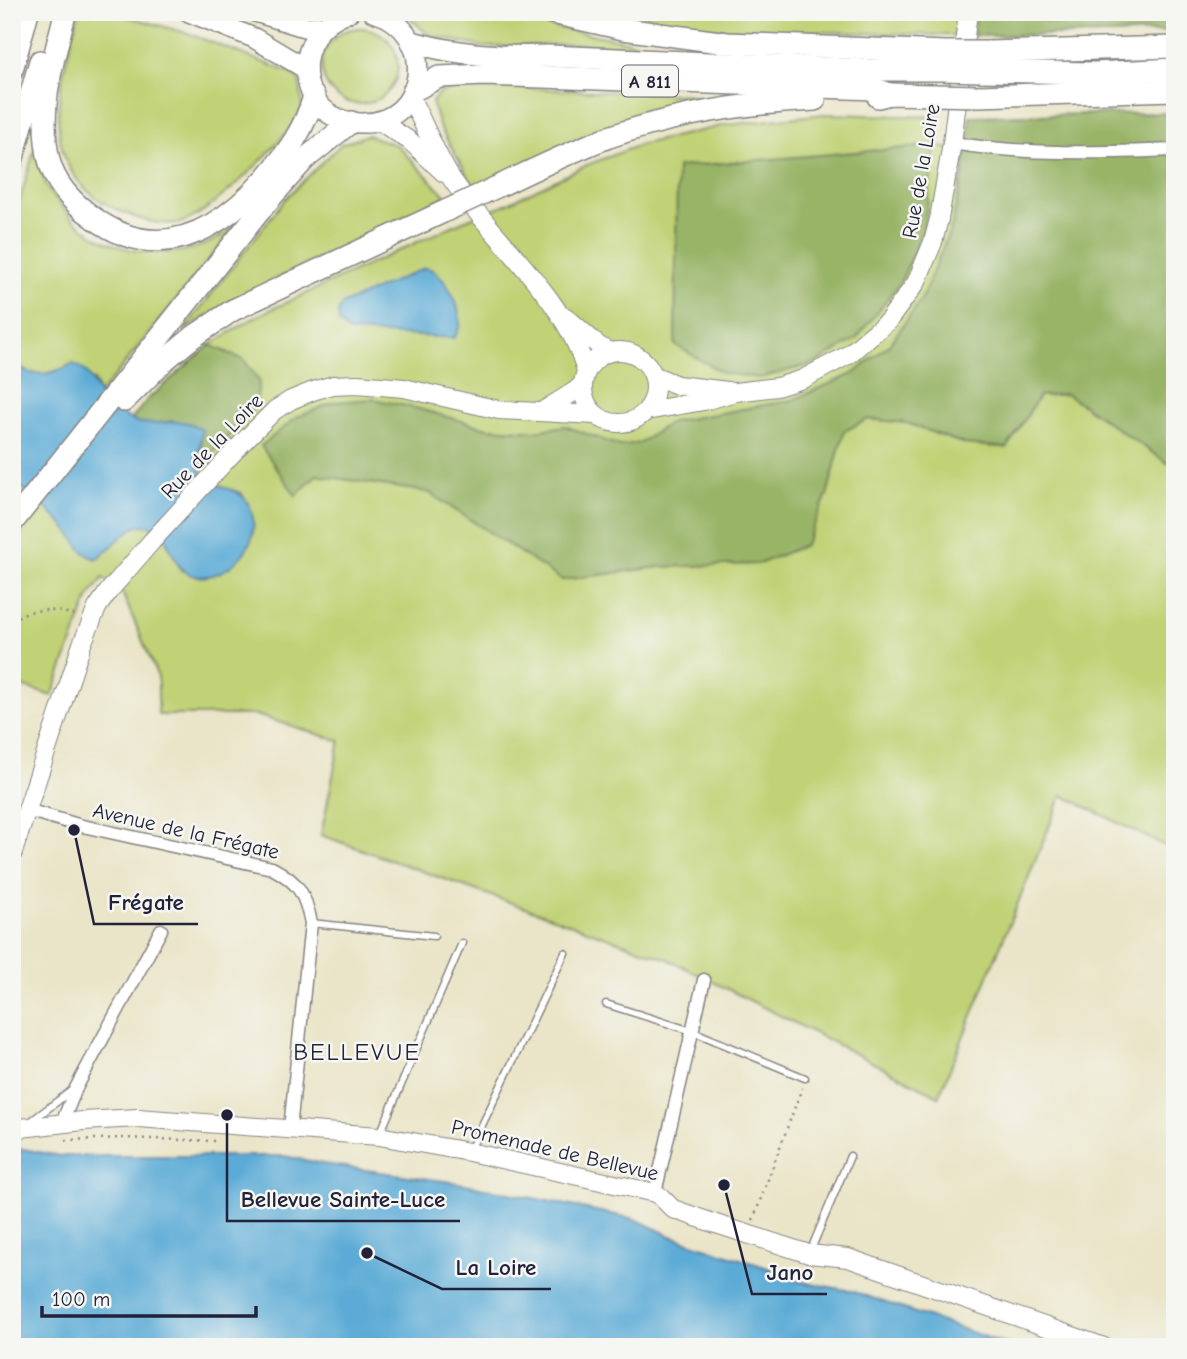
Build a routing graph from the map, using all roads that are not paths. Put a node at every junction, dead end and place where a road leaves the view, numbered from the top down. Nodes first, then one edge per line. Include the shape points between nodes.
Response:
1 (189, 12) edge
2 (255, 12) edge
3 (349, 12) edge
4 (373, 12) edge
5 (548, 12) edge
6 (968, 12) edge
7 (1014, 12) edge
8 (1086, 12) edge
9 (56, 17) edge
10 (27, 19) edge
11 (323, 26) junction
12 (412, 42) junction
13 (1175, 47) edge
14 (943, 61) junction
15 (984, 62) junction
16 (306, 69) junction
17 (1175, 69) edge
18 (12, 70) edge
19 (1175, 90) edge
20 (411, 94) junction
21 (890, 94) junction
22 (314, 96) junction
23 (379, 121) junction
24 (351, 122) junction
25 (952, 143) junction
26 (1175, 150) edge
27 (12, 161) edge
28 (451, 177) junction
29 (555, 308) junction
30 (610, 352) junction
31 (653, 375) junction
32 (584, 377) junction
33 (127, 388) junction
34 (735, 392) junction
35 (538, 411) junction
36 (646, 411) junction
37 (596, 415) junction
38 (18, 516) edge
39 (27, 810) junction
40 (12, 855) edge
41 (311, 923) junction
42 (161, 930) dead end
43 (434, 936) dead end
44 (462, 943) dead end
45 (565, 953) dead end
46 (704, 980) dead end
47 (606, 1004) dead end
48 (692, 1031) junction
49 (805, 1078) road end
50 (76, 1088) junction
51 (21, 1128) edge
52 (290, 1129) junction
53 (59, 1132) junction
54 (379, 1136) junction
55 (470, 1152) junction
56 (850, 1156) dead end
57 (655, 1194) junction
58 (810, 1254) junction
59 (1104, 1347) edge

1 - 16 main road via 254,38
2 - 11 main road via 304,27
3 - 11 main road
4 - 12 main road via 399,25
5 - 14 highway via 623,29 727,43
6 - 25 street, Rue de la Loire
7 - 8 lane via 1049,17
9 - 22 highway via 64,18 47,90 49,162 62,189 83,211 107,228 135,239 185,237 228,215 249,197 298,136
9 - 27 highway
10 - 18 highway
11 - 16 main road via 308,50
12 - 14 highway, A 811 via 502,58 549,56 869,70
12 - 20 main road via 418,71
13 - 15 highway
14 - 15 highway, bridge
15 - 17 highway via 1096,73
16 - 22 main road
19 - 21 highway, A 811, bridge
20 - 21 highway, A 811 via 439,78 474,75 875,89
20 - 23 main road via 396,112
20 - 28 street
21 - 33 highway, bridge via 738,106 608,138 233,310
22 - 24 main road via 330,113
23 - 24 main road
23 - 28 street
24 - 33 highway via 291,173
25 - 26 street via 1042,152
25 - 34 street, Rue de la Loire via 933,242 916,283 888,321 848,355 803,379
28 - 29 street
29 - 30 street
29 - 32 street via 575,343
30 - 31 street via 625,351 639,357
30 - 32 street via 593,361
31 - 34 street, Rue de la Loire via 677,385
31 - 36 street via 654,397
32 - 35 street via 575,391
32 - 37 street via 585,401
33 - 38 highway via 75,459 57,468
34 - 36 street, Rue de la Loire
35 - 37 street, Rue de la Loire
35 - 39 street, Rue de la Loire via 499,410 404,388 357,384 333,385 275,410 108,592 91,621
36 - 37 street via 624,423
39 - 40 street, Rue de la Loire
39 - 41 street, Avenue de la Frégate via 272,868 290,877 306,898
41 - 43 lane
41 - 52 street, Avenue de la Frégate
42 - 50 street
44 - 54 lane
45 - 55 lane
46 - 48 street
47 - 48 lane
48 - 49 lane
48 - 57 street
50 - 51 lane
50 - 53 street
51 - 53 street, Promenade de Bellevue
52 - 53 street, Promenade de Bellevue via 138,1118
52 - 54 street, Promenade de Bellevue
54 - 55 street, Promenade de Bellevue
55 - 57 street, Promenade de Bellevue
56 - 58 lane
57 - 58 street, Promenade de Bellevue via 673,1209
58 - 59 street, Promenade de Bellevue via 848,1258

